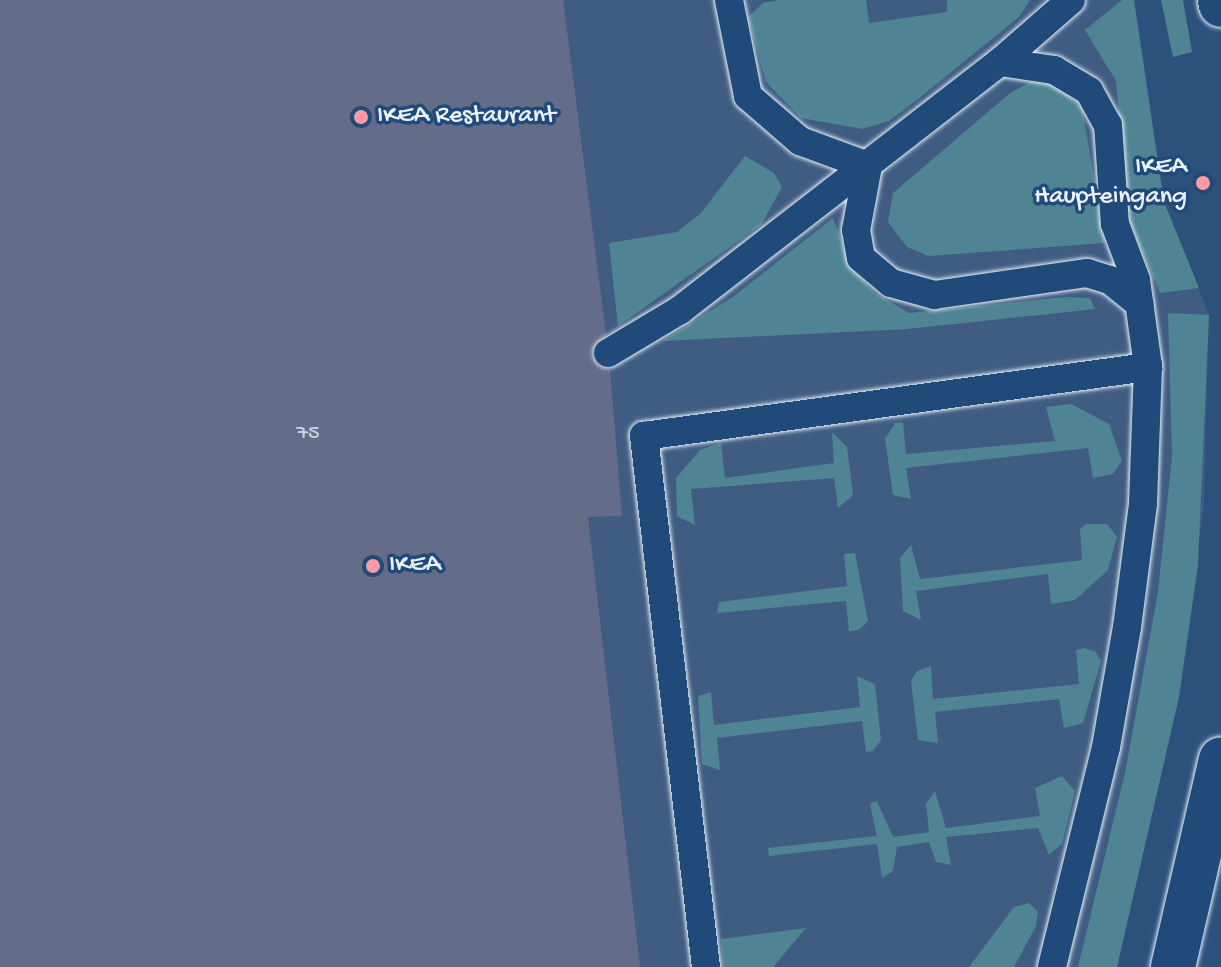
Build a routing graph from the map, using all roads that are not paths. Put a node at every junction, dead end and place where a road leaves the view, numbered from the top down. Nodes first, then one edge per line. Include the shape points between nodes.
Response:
1 (729, 0) edge
2 (1051, 0) edge
3 (1071, 0) edge
4 (1038, 29) junction
5 (1000, 62) junction
6 (868, 166) junction
7 (1140, 304) junction
8 (608, 353) dead end
9 (1148, 367) junction
10 (1221, 759) edge
11 (706, 967) edge
12 (1052, 967) edge
13 (1173, 967) edge

1 - 6 lane via 748,96 800,141
2 - 4 lane
3 - 4 lane
4 - 5 lane
5 - 6 lane
5 - 7 lane via 1054,70 1089,91 1108,125 1115,224
6 - 7 lane via 856,230 861,258 891,283 934,295 1087,273 1110,280
6 - 8 lane via 680,310
7 - 9 lane
9 - 11 lane via 644,436
9 - 12 lane via 1143,504 1127,627 1096,793
10 - 13 main road

